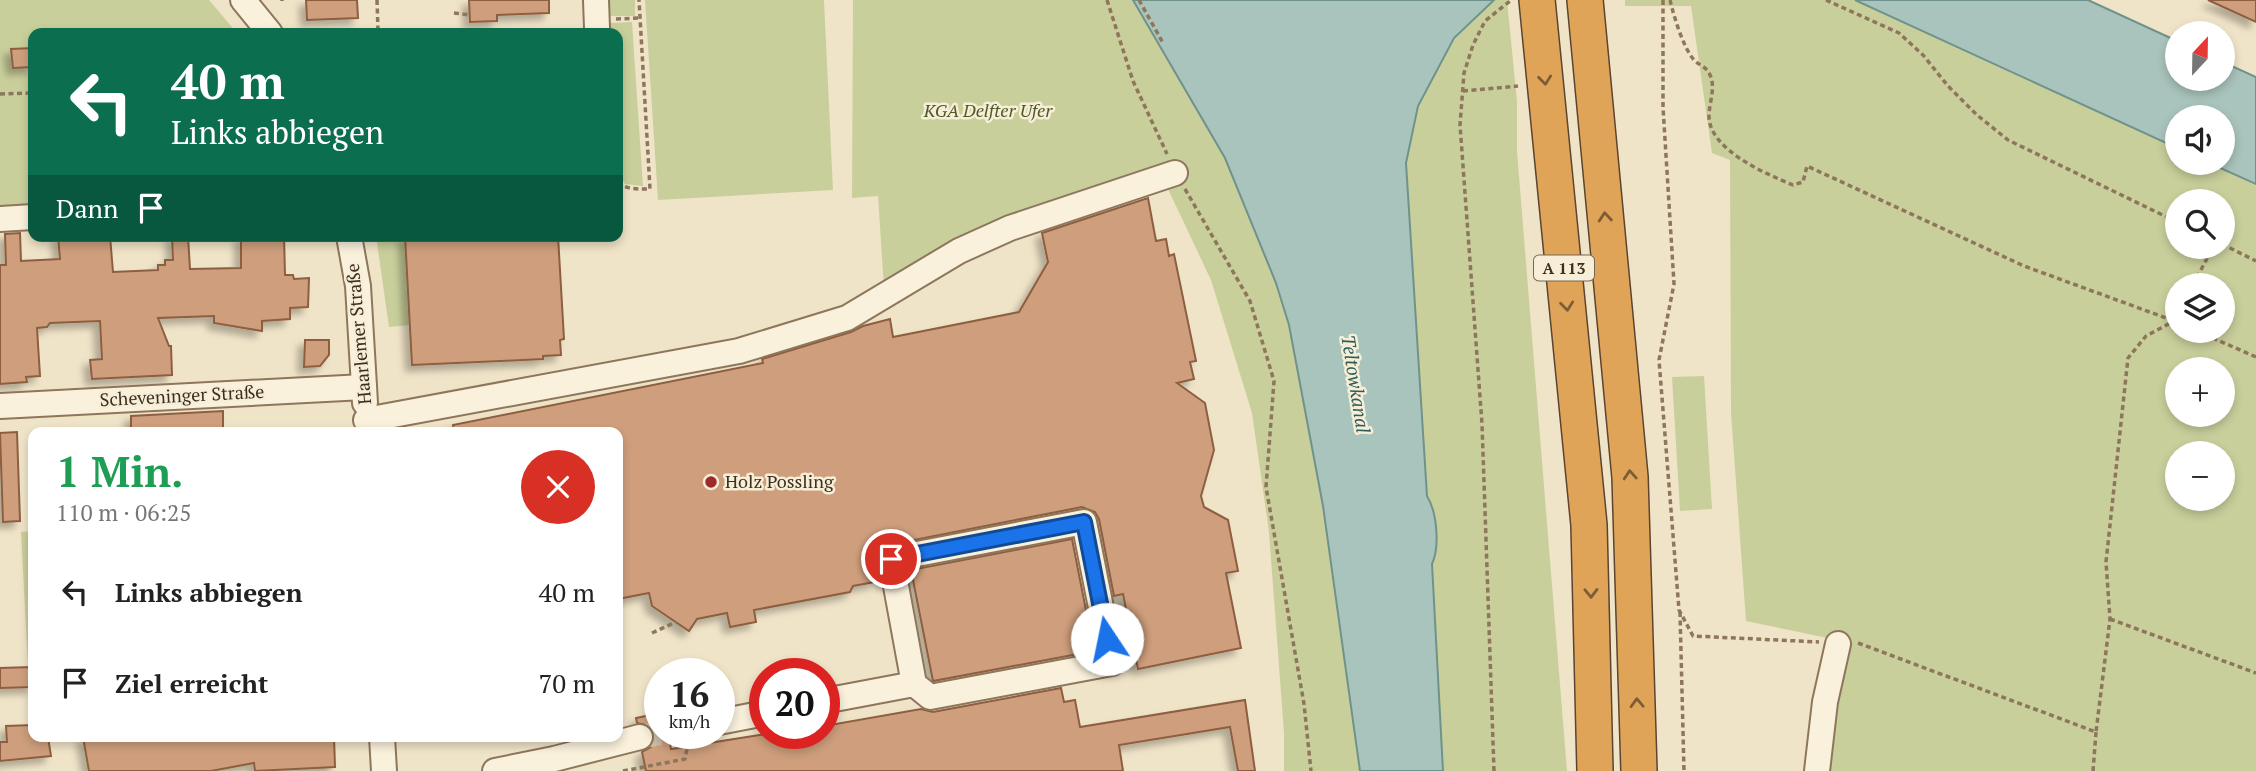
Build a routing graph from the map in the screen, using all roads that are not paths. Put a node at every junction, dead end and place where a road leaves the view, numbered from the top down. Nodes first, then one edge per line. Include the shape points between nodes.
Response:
1 (243, 0) edge
2 (596, 0) edge
3 (1529, 4) edge
4 (1585, 4) edge
5 (266, 28) edge
6 (597, 28) dead end
7 (1175, 173) road end
8 (28, 217) edge
9 (0, 219) edge
10 (350, 242) edge
11 (364, 387) junction
12 (0, 406) edge
13 (366, 426) edge
14 (1838, 644) road end
15 (914, 684) junction
16 (840, 698) edge
17 (640, 737) tunnel mouth
18 (382, 742) edge
19 (622, 742) tunnel mouth
20 (623, 742) edge
21 (582, 753) edge
22 (384, 771) edge
23 (495, 771) edge
24 (1595, 771) edge
25 (1639, 771) edge
26 (1817, 771) edge

1 - 5 street
2 - 6 street
3 -> 24 highway, A 113 via 1589,525
25 -> 4 highway, A 113 via 1630,477
7 - 13 street via 1010,228 959,251 847,318 739,351
8 - 9 street
10 - 11 street, Haarlemer Straße via 358,286
11 - 12 street, Scheveninger Straße
11 - 13 street, Haarlemer Straße
14 - 26 street
15 - 15 street via 930,696 1112,663 1084,522 891,559
15 - 16 street
17 - 20 street
18 - 22 street
19 - 21 street
21 - 23 street

